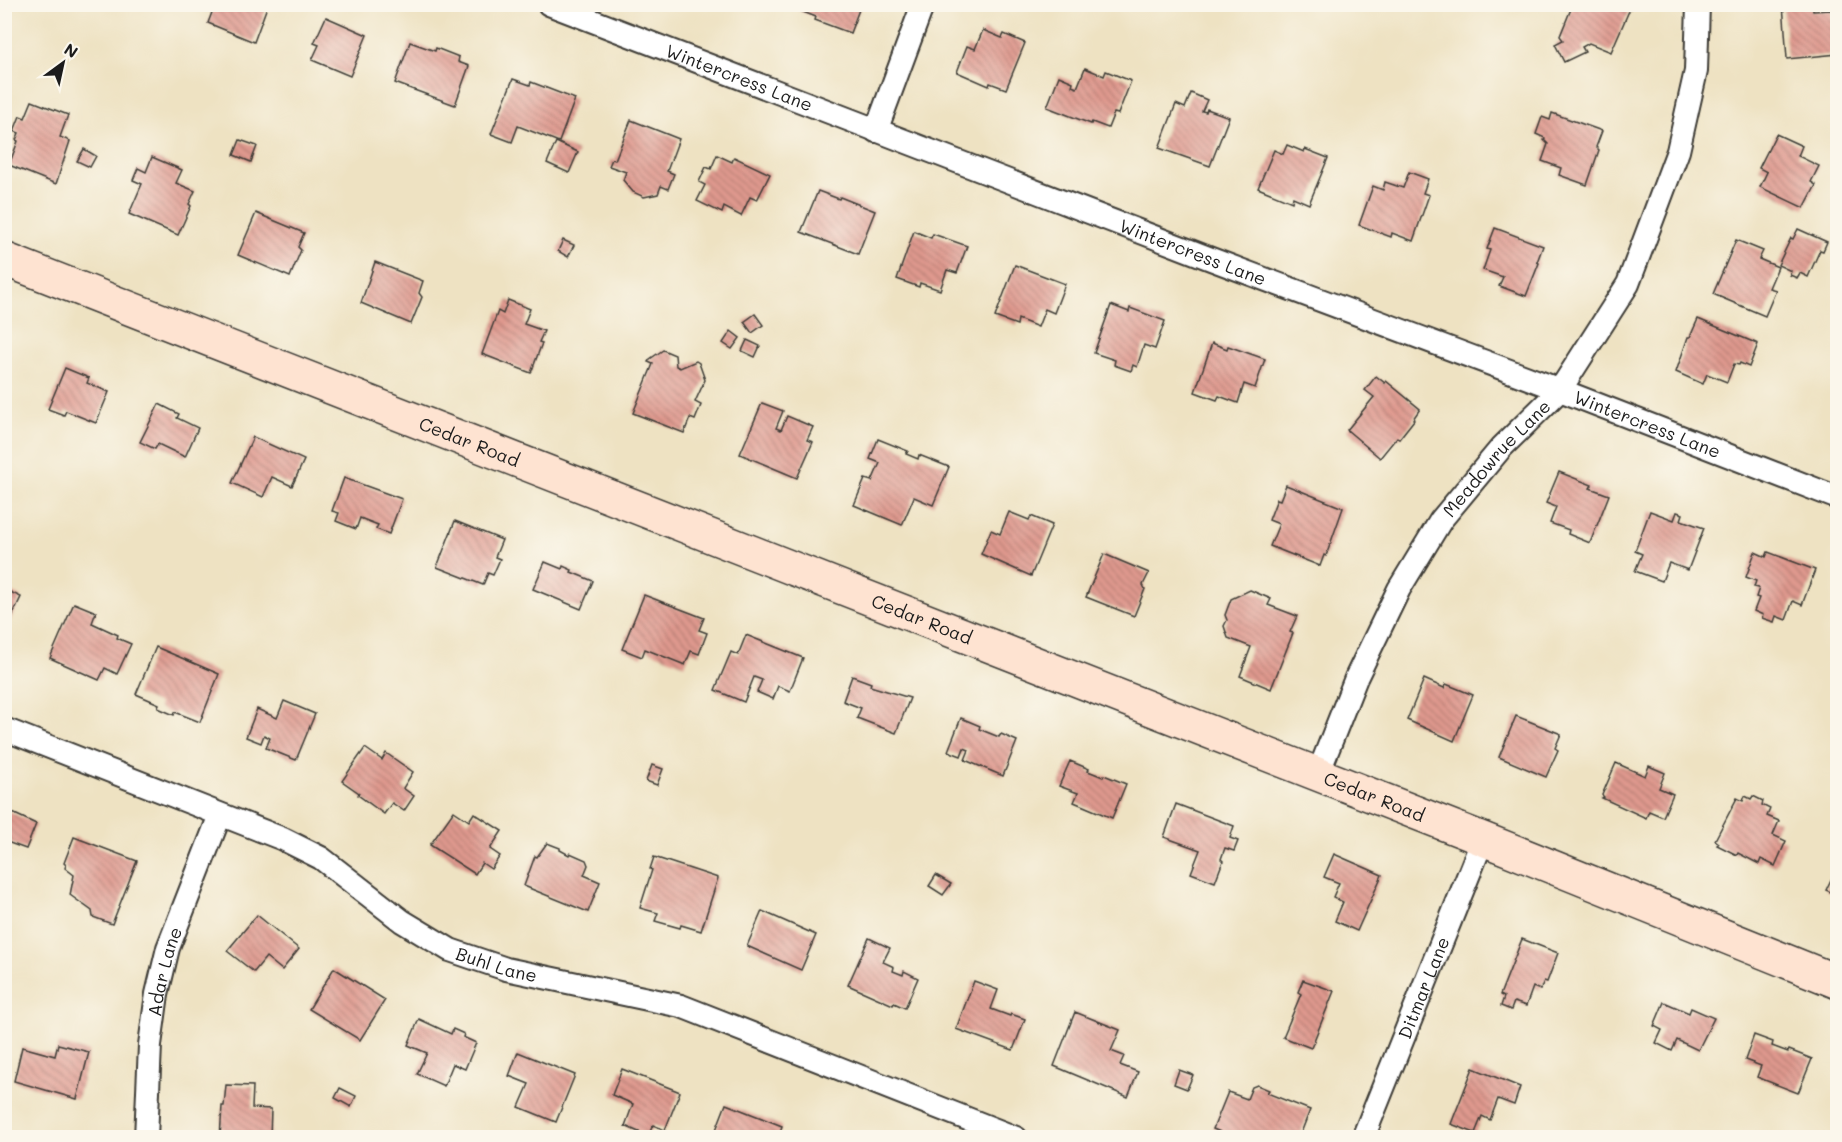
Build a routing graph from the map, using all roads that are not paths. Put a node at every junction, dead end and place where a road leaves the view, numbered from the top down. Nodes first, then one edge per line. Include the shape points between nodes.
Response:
1 (549, 4) edge
2 (923, 4) edge
3 (1698, 4) edge
4 (876, 131) junction
5 (4, 258) edge
6 (1560, 390) junction
7 (1838, 498) edge
8 (4, 729) edge
9 (1318, 774) junction
10 (220, 815) junction
11 (1483, 838) junction
12 (1838, 982) edge
13 (146, 1137) edge
14 (1016, 1137) edge
15 (1363, 1137) edge

1 - 4 street, Wintercress Lane
2 - 4 street
3 - 6 street, Meadowrue Lane via 1696,70 1678,151 1628,284
4 - 6 street, Wintercress Lane
5 - 9 street, Cedar Road
6 - 7 street, Wintercress Lane
6 - 9 street, Meadowrue Lane via 1501,448 1441,520 1399,589 1356,678
8 - 10 street, Buhl Lane
9 - 11 street, Cedar Road
10 - 13 street, Adar Lane via 168,948 157,994 150,1045
10 - 14 street, Buhl Lane via 321,858 402,921 450,950 506,969 681,1006
11 - 12 street, Cedar Road
11 - 15 street, Ditmar Lane

